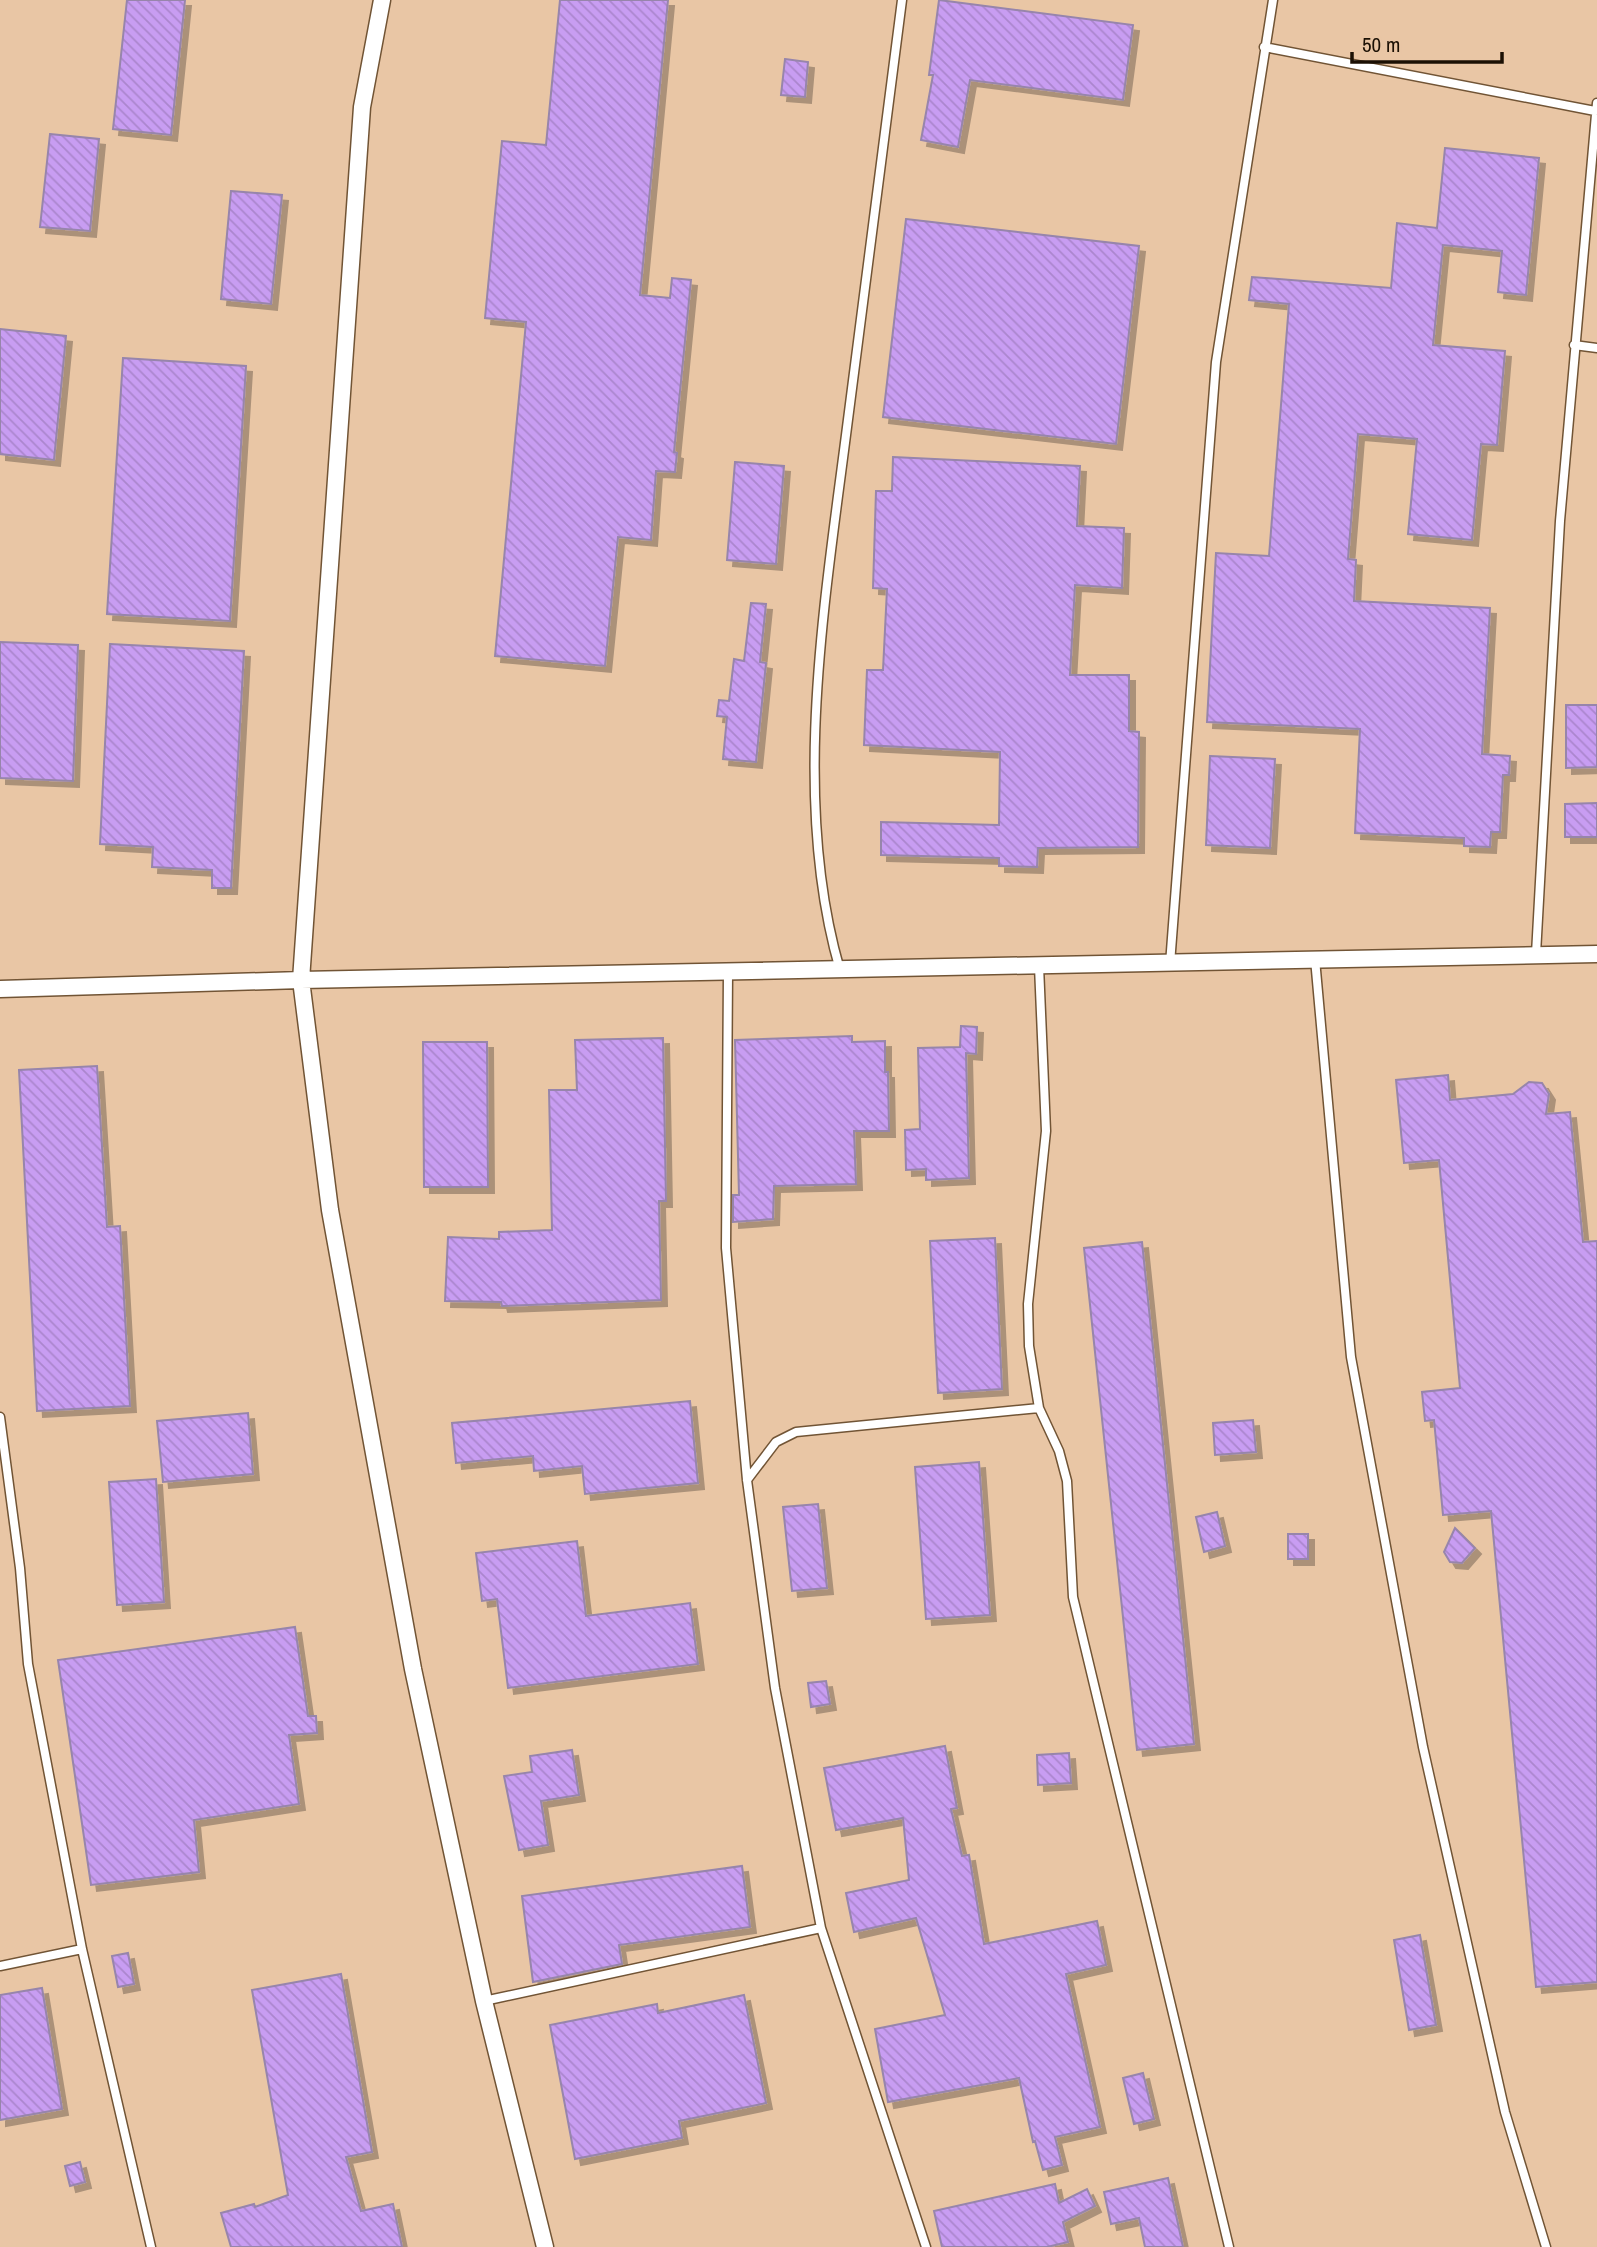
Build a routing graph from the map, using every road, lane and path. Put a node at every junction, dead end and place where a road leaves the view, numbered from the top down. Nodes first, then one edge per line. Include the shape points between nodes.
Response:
1 (382, 0) edge
2 (902, 0) edge
3 (1273, 0) edge
4 (1264, 47) junction
5 (1596, 107) edge
6 (1574, 345) junction
7 (1597, 348) edge
8 (1536, 954) junction
9 (1597, 954) edge
10 (1315, 959) junction
11 (1170, 964) junction
12 (1039, 966) junction
13 (840, 971) junction
14 (728, 973) junction
15 (301, 980) junction
16 (0, 989) edge
17 (1039, 1408) junction
18 (0, 1417) edge
19 (747, 1480) junction
20 (821, 1928) junction
21 (82, 1949) junction
22 (0, 1966) edge
23 (484, 2001) junction
24 (151, 2247) edge
25 (545, 2247) edge
26 (926, 2247) edge
27 (1229, 2247) edge
28 (1546, 2247) edge

1 - 15 street via 362,107
2 - 13 lane via 820,638 816,815 826,922
3 - 4 lane
4 - 5 lane
4 - 11 lane via 1216,362
5 - 6 lane
6 - 7 lane
6 - 8 lane
8 - 9 street
8 - 10 street
10 - 11 street
10 - 28 lane via 1351,1357 1423,1747 1505,2112
11 - 12 street
12 - 13 street
12 - 17 lane via 1046,1131 1028,1304
13 - 14 street
14 - 15 street
14 - 19 lane via 726,1248
15 - 16 street
15 - 23 street via 338,1251 413,1669
17 - 19 lane via 796,1432 776,1442
17 - 27 lane via 1068,1481 1073,1597
18 - 21 lane via 28,1664
19 - 20 lane via 775,1688
20 - 23 lane
20 - 26 lane
21 - 22 lane
21 - 24 lane
23 - 25 street

